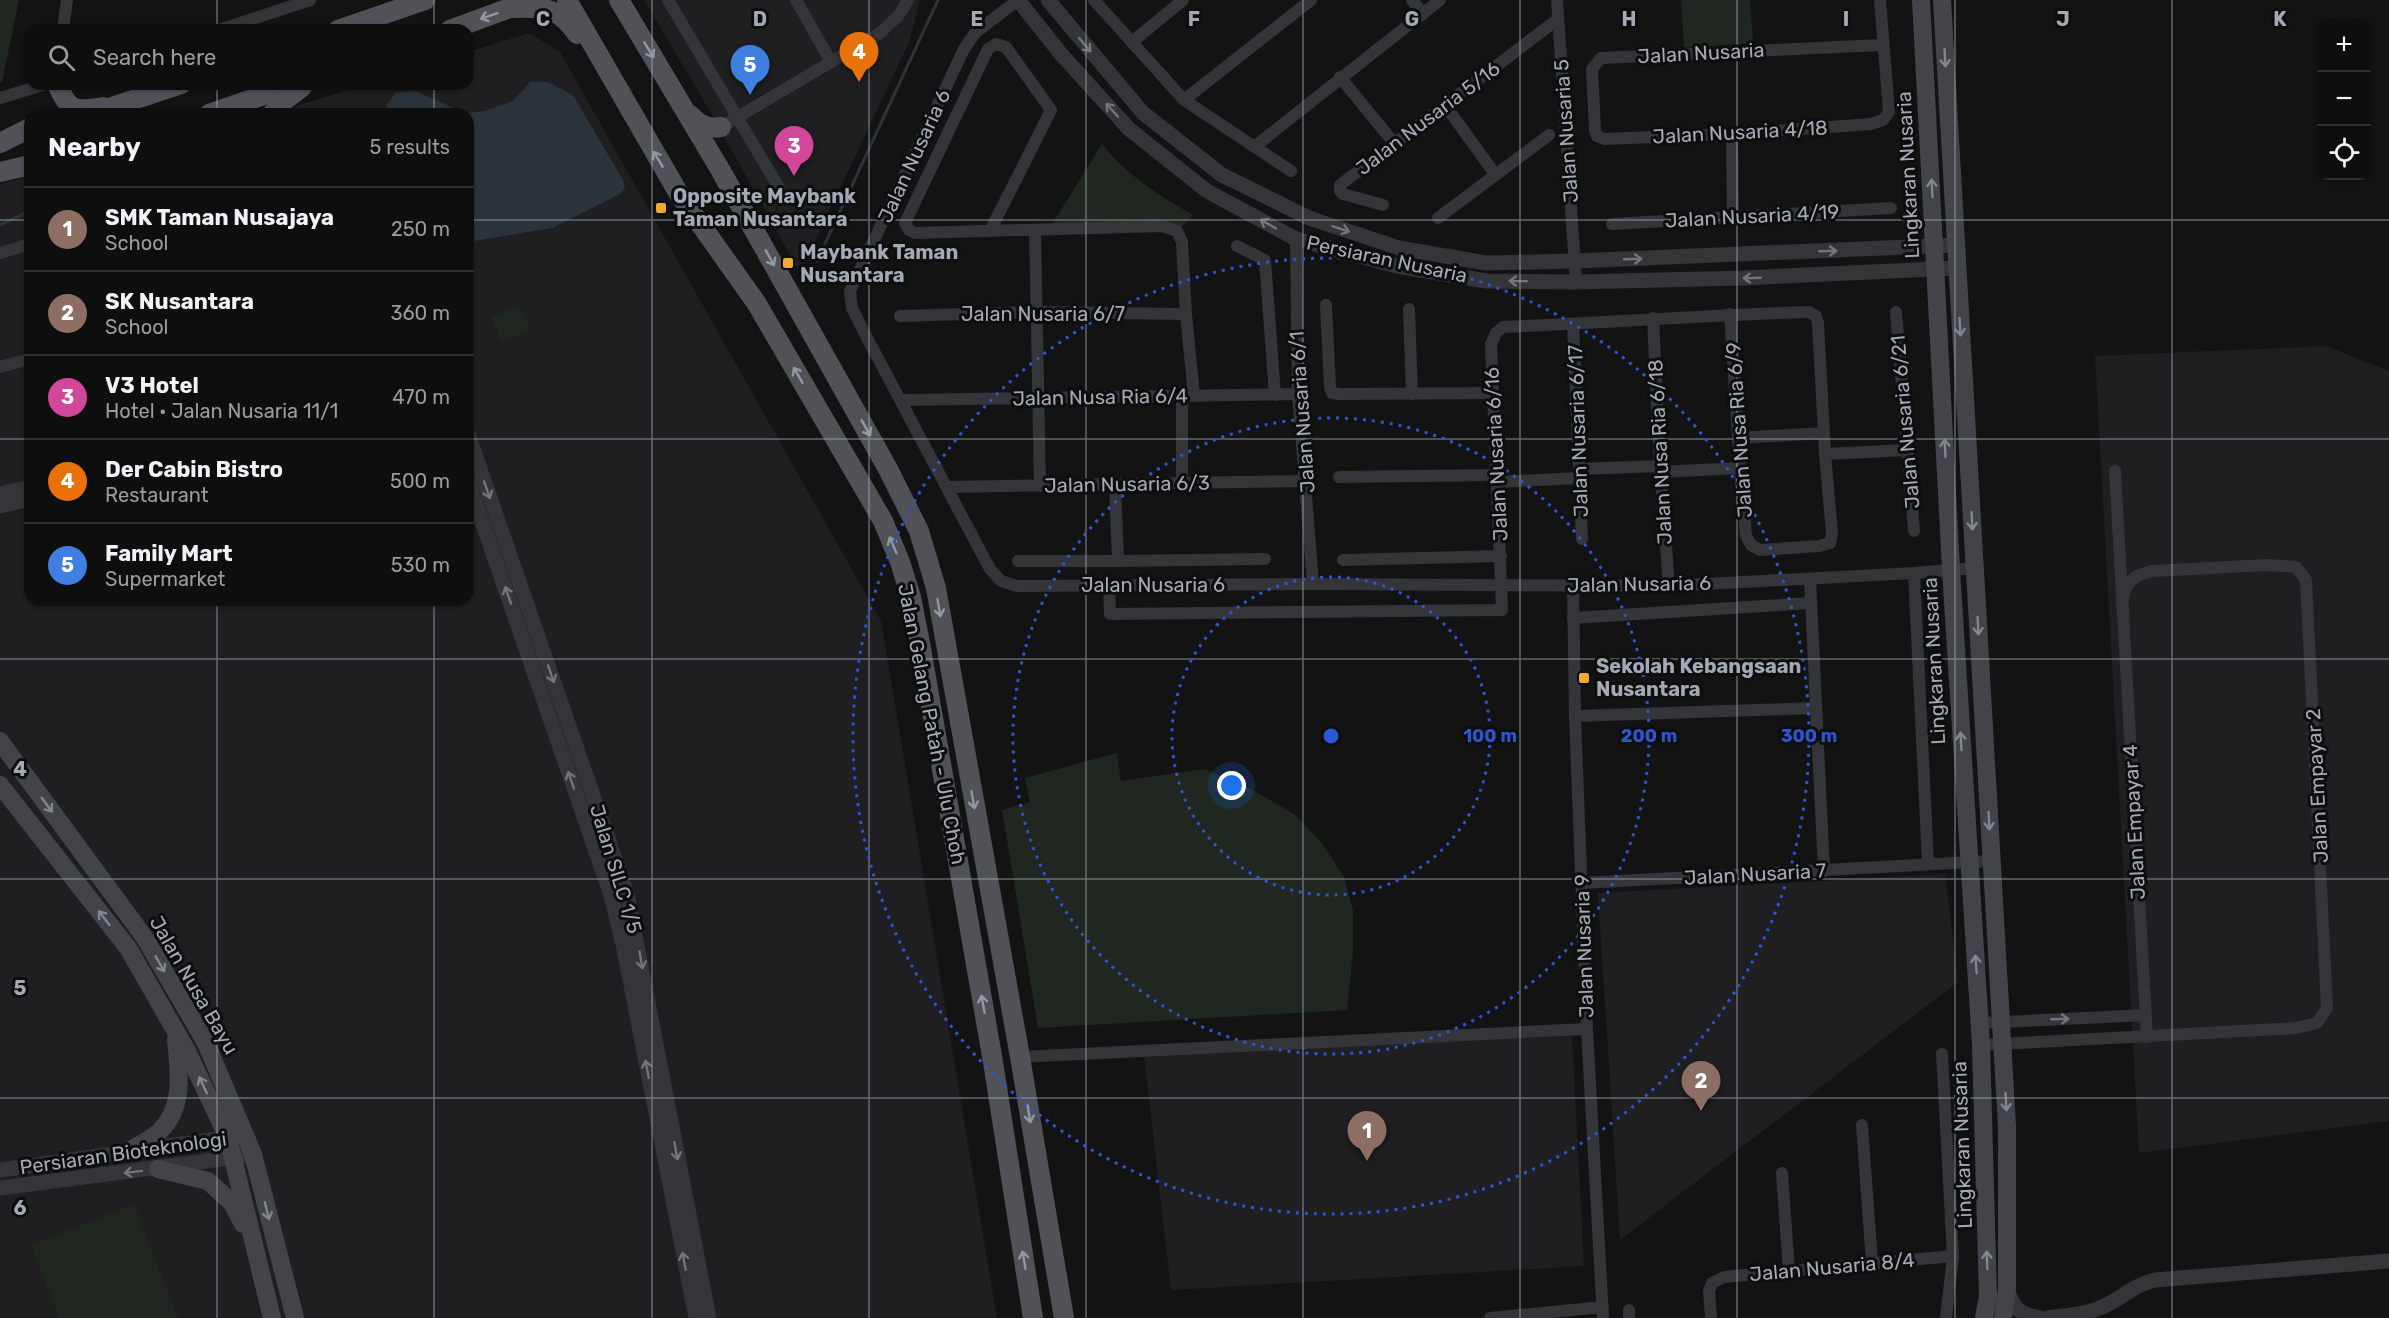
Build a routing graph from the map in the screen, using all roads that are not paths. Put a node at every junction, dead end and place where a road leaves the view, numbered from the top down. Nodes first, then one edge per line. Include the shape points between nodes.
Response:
1 (67, 0) edge
2 (310, 0) edge
3 (425, 0) edge
4 (567, 0) edge
5 (619, 0) edge
6 (668, 0) edge
7 (796, 0) edge
8 (908, 0) edge
9 (1018, 0) edge
10 (1048, 0) edge
11 (1094, 0) edge
12 (1183, 0) edge
13 (1311, 0) edge
14 (1412, 0) edge
15 (1440, 0) edge
16 (1557, 0) edge
17 (1880, 0) edge
18 (1921, 0) edge
19 (1942, 0) edge
20 (521, 4) edge
21 (276, 6) edge
22 (1423, 14) junction
23 (1558, 20) junction
24 (64, 24) edge
25 (233, 24) edge
26 (355, 24) edge
27 (466, 24) edge
28 (1132, 42) junction
29 (1882, 45) junction
30 (831, 62) junction
31 (1340, 77) junction
32 (26, 90) edge
33 (56, 90) edge
34 (59, 90) edge
35 (164, 90) edge
36 (278, 90) edge
37 (299, 90) edge
38 (0, 98) edge
39 (622, 98) junction
40 (679, 100) junction
41 (1184, 100) junction
42 (127, 103) junction
43 (1445, 105) junction
44 (54, 108) edge
45 (74, 108) edge
46 (97, 108) edge
47 (111, 108) edge
48 (226, 108) edge
49 (277, 108) edge
50 (729, 122) junction
51 (24, 131) edge
52 (1732, 134) junction
53 (1548, 135) dead end
54 (24, 136) edge
55 (1597, 136) joint
56 (0, 143) edge
57 (1394, 143) junction
58 (1254, 147) junction
59 (24, 166) edge
60 (721, 171) junction
61 (1291, 171) dead end
62 (0, 172) edge
63 (1495, 174) junction
64 (782, 193) dead end
65 (1383, 205) dead end
66 (1891, 208) dead end
67 (1733, 217) junction
68 (1438, 218) dead end
69 (1612, 224) dead end
70 (1035, 230) junction
71 (990, 231) junction
72 (1296, 239) junction
73 (1955, 245) junction
74 (24, 246) edge
75 (1237, 246) dead end
76 (1935, 246) junction
77 (0, 253) edge
78 (1575, 261) junction
79 (1957, 268) junction
80 (1936, 270) junction
81 (1576, 282) junction
82 (1326, 305) dead end
83 (1409, 309) dead end
84 (1038, 312) junction
85 (1896, 312) dead end
86 (1186, 314) junction
87 (1731, 314) junction
88 (900, 316) dead end
89 (1653, 318) junction
90 (1573, 324) junction
91 (24, 362) edge
92 (0, 368) edge
93 (1492, 393) junction
94 (1298, 394) junction
95 (1412, 394) junction
96 (1275, 395) junction
97 (1188, 396) junction
98 (1040, 397) junction
99 (902, 400) junction
100 (1824, 434) junction
101 (1738, 438) junction
102 (1908, 450) junction
103 (474, 451) edge
104 (1825, 454) junction
105 (1740, 468) junction
106 (1660, 469) junction
107 (2115, 471) dead end
108 (1579, 474) junction
109 (1340, 477) dead end
110 (1497, 479) junction
111 (1306, 481) junction
112 (1182, 483) junction
113 (1115, 485) junction
114 (1040, 486) junction
115 (948, 487) junction
116 (24, 488) edge
117 (0, 494) edge
118 (474, 498) edge
119 (24, 500) edge
120 (0, 506) edge
121 (1914, 531) dead end
122 (1582, 539) dead end
123 (1501, 556) junction
124 (1265, 559) dead end
125 (1343, 560) dead end
126 (1018, 561) dead end
127 (1118, 561) junction
128 (1974, 568) junction
129 (1951, 569) junction
130 (1914, 573) junction
131 (1810, 579) junction
132 (1313, 584) junction
133 (1500, 585) junction
134 (1109, 586) junction
135 (1573, 586) junction
136 (1669, 586) junction
137 (1811, 603) junction
138 (2122, 607) junction
139 (1572, 618) junction
140 (1815, 708) junction
141 (1575, 716) junction
142 (0, 741) edge
143 (0, 785) edge
144 (1992, 861) junction
145 (1969, 862) junction
146 (1928, 863) junction
147 (1824, 871) junction
148 (1582, 883) junction
149 (2146, 1015) junction
150 (2002, 1022) junction
151 (1980, 1023) junction
152 (1587, 1029) junction
153 (175, 1030) junction
154 (2147, 1037) junction
155 (2003, 1043) junction
156 (1981, 1045) junction
157 (1942, 1054) dead end
158 (1020, 1057) junction
159 (1862, 1125) dead end
160 (237, 1137) junction
161 (127, 1152) junction
162 (253, 1154) junction
163 (233, 1158) junction
164 (158, 1169) junction
165 (0, 1170) edge
166 (1782, 1173) dead end
167 (0, 1188) edge
168 (255, 1247) junction
169 (1953, 1256) junction
170 (2389, 1261) edge
171 (1872, 1263) junction
172 (1789, 1271) junction
173 (2007, 1289) junction
174 (1603, 1313) edge
175 (272, 1318) edge
176 (295, 1318) edge
177 (696, 1318) edge
178 (709, 1318) edge
179 (1033, 1318) edge
180 (1064, 1318) edge
181 (1490, 1318) edge
182 (1711, 1318) edge
183 (1946, 1318) edge
184 (1984, 1318) edge
185 (2003, 1318) edge
186 (2040, 1318) edge
187 (2046, 1318) edge

1 - 24 street
2 - 21 street
3 - 26 main road
4 - 39 main road, Jalan Gelang Patah - Ulu Choh
5 -> 40 main road, Jalan Gelang Patah - Ulu Choh
6 - 50 street
7 - 30 street
8 - 30 street via 880,33
72 -> 9 street, Persiaran Nusaria via 1207,191 1129,129
9 - 99 street, Jalan Nusaria 6 via 975,33 964,49 850,291 852,308
10 -> 78 street, Persiaran Nusaria via 1143,113 1232,180 1309,218 1399,248 1486,262
11 - 28 street
12 - 28 street
13 - 41 street
14 - 22 street
15 - 22 street
16 - 23 street, Jalan Nusaria 5
17 - 29 street
76 -> 18 main road, Lingkaran Nusaria
19 -> 73 main road
20 -> 27 main road
20 - 39 main road via 556,12 570,24
21 - 25 street
22 - 31 street
23 - 43 street, Jalan Nusaria 5/16
23 - 78 street, Jalan Nusaria 5
28 - 41 street
29 - 52 street, Jalan Nusaria 4/18 via 1889,112 1883,120
29 - 55 street, Jalan Nusaria via 1601,58 1592,69
30 - 50 street
31 - 57 street
31 - 58 street
32 - 38 street
33 - 44 main road
34 - 45 main road
35 - 42 main road
36 - 48 main road
37 - 49 main road
179 -> 39 main road, Jalan Gelang Patah - Ulu Choh via 922,655 900,562 883,521 757,304 679,194
40 - 50 main road via 692,118 711,129
40 - 60 main road, Jalan Gelang Patah - Ulu Choh
41 - 58 street
42 - 46 main road
42 - 47 main road
43 - 57 street, Jalan Nusaria 5/16
43 - 63 street
50 - 60 main road via 713,136 712,142
50 - 64 street
51 - 56 main road
52 - 55 street, Jalan Nusaria 4/18 via 1604,139
52 - 67 street
53 - 63 street
54 - 56 main road
57 - 65 street, Jalan Nusaria 5/16 via 1340,185 1343,194
58 - 61 street
59 - 62 main road
60 -> 158 main road, Jalan Gelang Patah - Ulu Choh via 919,531 936,588
63 - 68 street
66 - 67 street, Jalan Nusaria 4/19
67 - 69 street, Jalan Nusaria 4/19
70 - 71 street
70 - 84 street
70 - 86 street via 1162,226 1177,231 1182,242
71 - 71 street via 915,233 905,223 988,49 996,44 1006,47 1051,110
81 -> 72 street, Persiaran Nusaria via 1486,281 1397,266
72 - 94 street, Jalan Nusaria 6/1
73 - 76 street, Persiaran Nusaria
73 - 79 main road
74 - 77 street
75 - 96 street via 1265,260
78 -> 76 street, Persiaran Nusaria
76 - 80 main road, Lingkaran Nusaria
78 - 81 street
79 - 80 street, Persiaran Nusaria
79 -> 128 main road
80 -> 81 street, Persiaran Nusaria
129 -> 80 main road, Lingkaran Nusaria
82 - 95 street via 1332,393
83 - 95 street
84 - 86 street, Jalan Nusaria 6/7
84 - 88 street, Jalan Nusaria 6/7
84 - 98 street
85 - 102 street, Jalan Nusaria 6/21
86 - 97 street
87 - 89 street
87 - 100 street via 1809,312 1816,316
87 - 101 street, Jalan Nusa Ria 6/9
89 - 90 street
89 - 106 street, Jalan Nusa Ria 6/18
90 - 93 street, Jalan Nusaria 6/16 via 1503,327 1491,344
90 - 108 street, Jalan Nusaria 6/17
91 - 92 street
93 - 95 street
93 - 110 street, Jalan Nusaria 6/16
94 - 96 street, Jalan Nusa Ria 6/4
94 - 111 street, Jalan Nusaria 6/1
96 - 97 street, Jalan Nusa Ria 6/4
97 - 98 street, Jalan Nusa Ria 6/4
97 - 112 street
98 - 99 street, Jalan Nusa Ria 6/4
98 - 114 street
99 - 115 street, Jalan Nusaria 6
100 - 101 street
100 - 104 street
101 - 105 street, Jalan Nusa Ria 6/9
102 - 104 street
102 - 121 street, Jalan Nusaria 6/21
103 -> 178 street, Jalan SILC 1/5 via 627,894
104 - 105 street, Jalan Nusa Ria 6/9 via 1832,532 1830,543 1819,546 1760,550 1751,545 1746,536
105 - 106 street
106 - 108 street
106 - 136 street, Jalan Nusa Ria 6/18
107 - 138 street, Jalan Empayar 4
108 - 110 street
108 - 122 street, Jalan Nusaria 6/17
109 - 110 street
110 - 123 street, Jalan Nusaria 6/16
111 - 112 street, Jalan Nusaria 6/3
111 - 132 street, Jalan Nusaria 6/1
112 - 113 street, Jalan Nusaria 6/3
113 - 114 street, Jalan Nusaria 6/3
113 - 127 street
114 - 115 street, Jalan Nusaria 6/3
115 - 134 street, Jalan Nusaria 6 via 990,569 1001,581 1017,586
116 - 117 street
177 -> 118 street, Jalan SILC 1/5 via 611,895
119 - 120 street
123 - 125 street
123 - 133 street, Jalan Nusaria 6/16
124 - 127 street
126 - 127 street
128 - 129 street, Jalan Nusaria 6
128 -> 144 main road
129 - 130 street, Jalan Nusaria 6
145 -> 129 main road, Lingkaran Nusaria
130 - 131 street, Jalan Nusaria 6
130 - 146 street
131 - 136 street, Jalan Nusaria 6
131 - 137 street
132 - 133 street, Jalan Nusaria 6
132 - 134 street, Jalan Nusaria 6
133 - 134 street, Jalan Nusaria 6/16 via 1502,610 1110,614
133 - 135 street, Jalan Nusaria 6
135 - 136 street, Jalan Nusaria 6
135 - 139 street, Jalan Nusaria 9
137 - 139 street
137 - 140 street
138 - 149 street, Jalan Empayar 4
138 - 154 street, Jalan Empayar 2 via 2129,581 2140,573 2267,565 2296,567 2306,580 2308,594 2328,1008 2318,1023 2296,1029
139 - 141 street, Jalan Nusaria 9
140 - 141 street
140 - 147 street
141 - 148 street, Jalan Nusaria 9
142 -> 160 main road, Jalan Nusa Bayu via 144,938 206,1043
153 -> 143 main road, Jalan Nusa Bayu via 128,948
144 - 145 street, Jalan Nusaria 7
144 - 150 main road
145 - 146 street, Jalan Nusaria 7
151 -> 145 main road, Lingkaran Nusaria
146 - 147 street, Jalan Nusaria 7
147 - 148 street, Jalan Nusaria 7
148 - 152 street, Jalan Nusaria 9
150 -> 149 street
149 - 154 street, Jalan Empayar 4
150 - 151 street
150 - 155 main road
151 - 156 main road, Lingkaran Nusaria
152 - 158 street
152 - 174 street, Jalan Nusaria 9
160 -> 153 main road, Jalan Nusa Bayu
153 - 161 main road via 180,1080 175,1110 159,1132
154 - 155 street
155 - 156 street
155 -> 173 main road
184 -> 156 main road, Lingkaran Nusaria via 1988,1297
157 - 169 street
158 -> 180 main road, Jalan Gelang Patah - Ulu Choh
159 - 171 street
160 - 161 street, Persiaran Bioteknologi
160 - 162 main road, Jalan Nusa Bayu
160 - 163 main road, Jalan Nusa Bayu
161 - 165 street, Persiaran Bioteknologi
162 - 163 street, Persiaran Bioteknologi
162 -> 176 main road, Jalan Nusa Bayu
163 - 164 street, Persiaran Bioteknologi
163 - 168 main road, Jalan Nusa Bayu
164 -> 167 street, Persiaran Bioteknologi
164 - 168 main road via 208,1181 232,1203
166 - 172 street
168 - 175 main road, Jalan Nusa Bayu
169 - 171 street, Jalan Nusaria 8/4
169 - 183 street
170 - 187 street via 2155,1280 2139,1284 2097,1310
171 - 172 street, Jalan Nusaria 8/4
172 - 182 street, Jalan Nusaria 8/4 via 1724,1277 1712,1283
173 - 185 main road
173 - 186 street via 2017,1310
174 - 181 street

